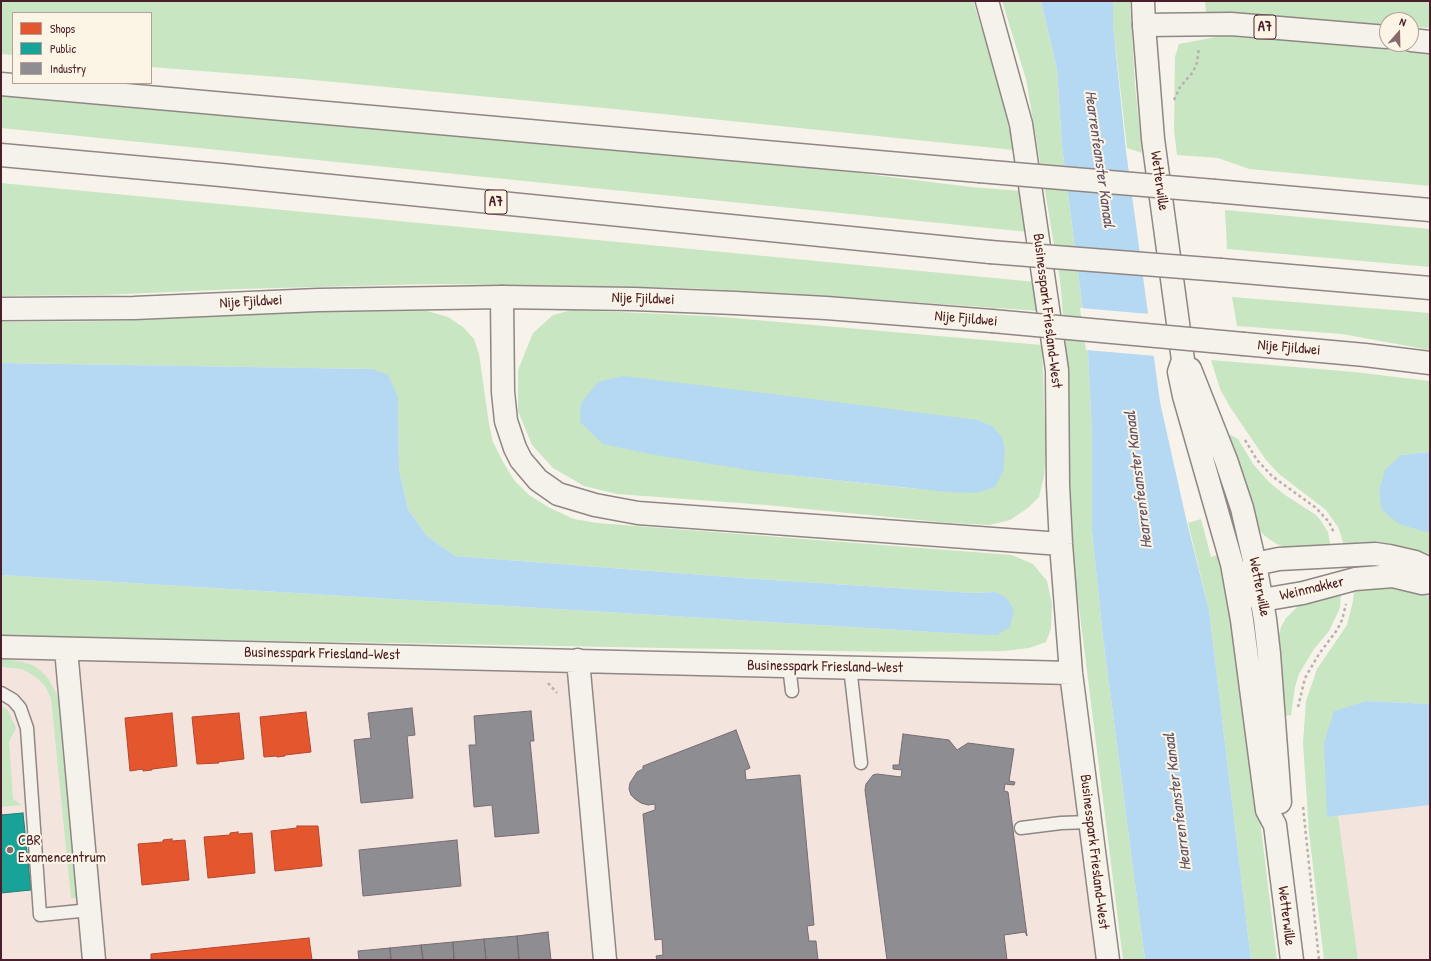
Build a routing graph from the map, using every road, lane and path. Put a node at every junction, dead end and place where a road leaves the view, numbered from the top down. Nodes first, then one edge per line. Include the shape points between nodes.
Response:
1 (987, 1) edge
2 (1143, 1) edge
3 (1144, 25) junction
4 (1379, 36) edge
5 (1419, 41) edge
6 (1430, 42) edge
7 (1, 84) edge
8 (1, 155) edge
9 (1430, 210) edge
10 (1430, 288) edge
11 (502, 297) junction
12 (1, 309) edge
13 (1183, 360) junction
14 (1430, 363) edge
15 (1061, 544) junction
16 (1255, 564) junction
17 (1430, 570) edge
18 (1430, 582) edge
19 (1237, 589) junction
20 (1262, 600) junction
21 (1347, 602) dead end
22 (1, 647) edge
23 (66, 649) junction
24 (578, 660) junction
25 (790, 666) junction
26 (850, 667) junction
27 (1071, 673) junction
28 (542, 680) dead end
29 (792, 691) dead end
30 (1, 693) edge
31 (561, 700) dead end
32 (1298, 708) dead end
33 (861, 763) dead end
34 (1303, 805) dead end
35 (1090, 822) junction
36 (1275, 825) junction
37 (1022, 828) dead end
38 (90, 910) junction
39 (94, 960) edge
40 (605, 960) edge
41 (1108, 960) edge
42 (1292, 960) edge
43 (1319, 960) edge

1 - 15 main road, Businesspark Friesland-West via 1021,124 1057,370
2 - 3 main road, Wetterwille
3 - 4 main road, A7 via 1230,24
3 - 13 main road, Wetterwille via 1153,139
5 - 6 main road
7 - 9 main road, bridge
8 - 10 main road, A7, bridge via 990,252
11 - 12 main road, Nije Fjildwei via 318,300 134,308
11 - 14 main road, Nije Fjildwei, bridge via 634,299 826,308 992,321
11 - 15 main road via 503,392 506,421 522,460 538,480 558,494 595,505 680,517
13 - 16 main road, Wetterwille via 1192,371 1226,460 1242,508
13 - 19 main road, Wetterwille via 1179,372 1184,396
15 - 27 main road, Businesspark Friesland-West
16 - 17 main road, Weinmakker via 1286,559 1375,554 1415,562
16 - 19 main road
16 - 20 main road, Wetterwille
18 - 20 main road, Weinmakker via 1422,583 1393,576 1355,579
19 - 20 main road, Weinmakker
19 - 36 main road, Wetterwille via 1267,810
20 - 36 main road, Wetterwille via 1269,654 1281,811
21 - 32 path via 1337,630 1305,678
22 - 23 main road, Businesspark Friesland-West
23 - 24 main road, Businesspark Friesland-West
23 - 38 main road
24 - 25 main road, Businesspark Friesland-West
24 - 40 main road
25 - 26 main road, Businesspark Friesland-West
25 - 29 lane
26 - 27 main road, Businesspark Friesland-West
26 - 33 lane
27 - 35 main road, Businesspark Friesland-West
28 - 31 path via 548,683
30 - 38 lane via 20,708 27,728 40,915
34 - 43 path
35 - 37 lane
35 - 41 main road, Businesspark Friesland-West
36 - 42 main road, Wetterwille
38 - 39 main road

